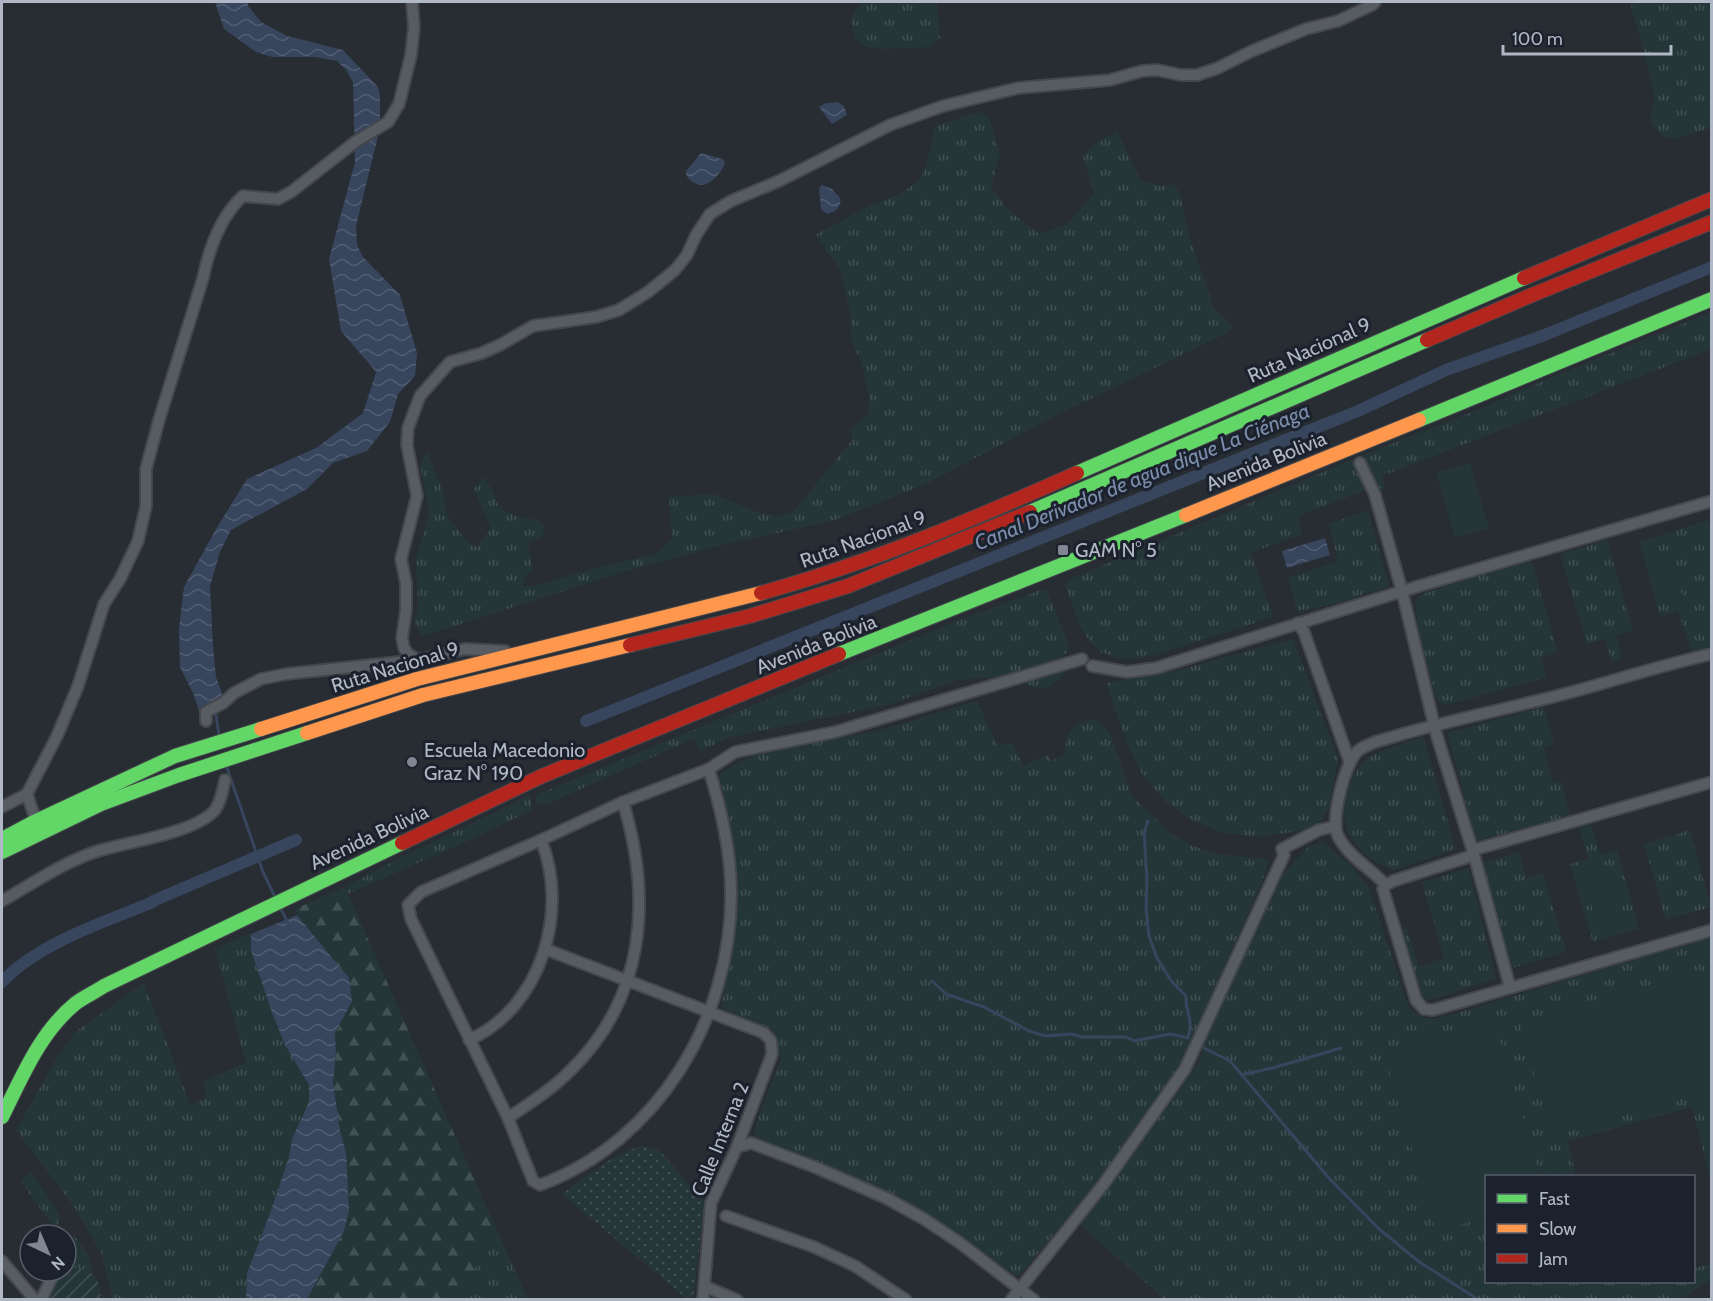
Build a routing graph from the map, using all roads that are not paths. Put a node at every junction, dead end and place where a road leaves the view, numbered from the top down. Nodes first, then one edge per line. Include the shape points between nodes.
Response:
1 (412, 2) edge
2 (1375, 2) edge
3 (1712, 199) edge
4 (1712, 222) edge
5 (1712, 299) edge
6 (1360, 463) dead end
7 (1712, 501) edge
8 (1402, 591) junction
9 (1298, 623) junction
10 (517, 652) junction
11 (1712, 654) edge
12 (1082, 659) dead end
13 (418, 660) junction
14 (1092, 666) dead end
15 (206, 721) dead end
16 (1434, 725) junction
17 (1350, 763) junction
18 (709, 769) junction
19 (225, 780) dead end
20 (1712, 782) edge
21 (27, 794) junction
22 (623, 802) junction
23 (2, 807) edge
24 (36, 821) junction
25 (1336, 826) junction
26 (2, 839) edge
27 (541, 840) junction
28 (2, 852) edge
29 (1474, 853) junction
30 (1386, 885) junction
31 (2, 901) edge
32 (1712, 930) edge
33 (545, 949) junction
34 (627, 980) junction
35 (1510, 987) junction
36 (710, 1011) junction
37 (469, 1040) junction
38 (2, 1117) edge
39 (508, 1118) junction
40 (737, 1147) junction
41 (726, 1216) dead end
42 (2, 1261) edge
43 (49, 1283) edge
44 (704, 1286) junction
45 (1020, 1289) junction
46 (35, 1299) edge
47 (41, 1299) edge
48 (703, 1299) edge
49 (737, 1299) edge
50 (906, 1299) edge
51 (1011, 1299) edge
52 (1034, 1299) edge

1 - 21 street via 411,55 399,104 388,122 355,142 291,192 278,199 243,196 231,207 208,257 159,420 146,469 146,506 138,541 104,604 78,686
2 - 13 street via 1338,21 1306,30 1197,75 1142,71 1110,80 1018,88 943,106 890,125 710,214 675,270 619,309 596,317 533,326 501,345 450,362 420,396 408,428 407,446 417,496 402,559 406,610 402,638 408,654
3 - 10 main road, Ruta Nacional 9 via 921,539 807,580
4 - 28 main road, Ruta Nacional 9 via 1532,295 982,533 848,586 750,616 423,695 101,804
5 - 38 main road, Avenida Bolivia via 543,776 256,912 104,986 76,1004 39,1047
6 - 8 street via 1375,495
7 - 8 street
8 - 9 street
8 - 16 street
9 - 14 street via 1156,668 1127,672
9 - 17 street
10 - 13 street via 465,649
10 - 24 main road, Ruta Nacional 9 via 417,678 175,756
11 - 16 street
12 - 18 street via 845,730 735,752
13 - 15 street via 261,679 206,712
16 - 17 street via 1368,745 1357,751
16 - 29 street
17 - 25 street
18 - 22 street
18 - 36 street via 725,832 731,893 725,959
19 - 31 street via 216,808 208,815 181,829 94,852
20 - 29 street
21 - 23 street
21 - 24 street
22 - 27 street
22 - 34 street via 640,891 639,924
24 - 26 main road, Ruta Nacional 9
25 - 30 street via 1338,836
25 - 45 street via 1282,849 1284,855 1185,1069 1103,1185
27 - 33 street via 552,894
27 - 37 street via 421,892 408,905 411,919
29 - 30 street
29 - 35 street
30 - 35 street via 1384,895 1416,1000 1424,1009 1433,1010
32 - 35 street
33 - 34 street
33 - 37 street via 519,999 494,1025
34 - 36 street
34 - 39 street via 609,1021 581,1060 551,1088
36 - 39 street via 689,1056 659,1099 617,1143 565,1174 540,1185 533,1182
36 - 40 street, Calle Interna 2 via 764,1033 771,1041 772,1054
37 - 39 street
40 - 44 street, Calle Interna 2 via 711,1203
40 - 45 street via 751,1143 886,1198 960,1243
41 - 50 street via 814,1247 855,1266
42 - 46 street
43 - 47 street
44 - 48 street, Calle Interna 2
44 - 49 street
45 - 51 street
45 - 52 street

